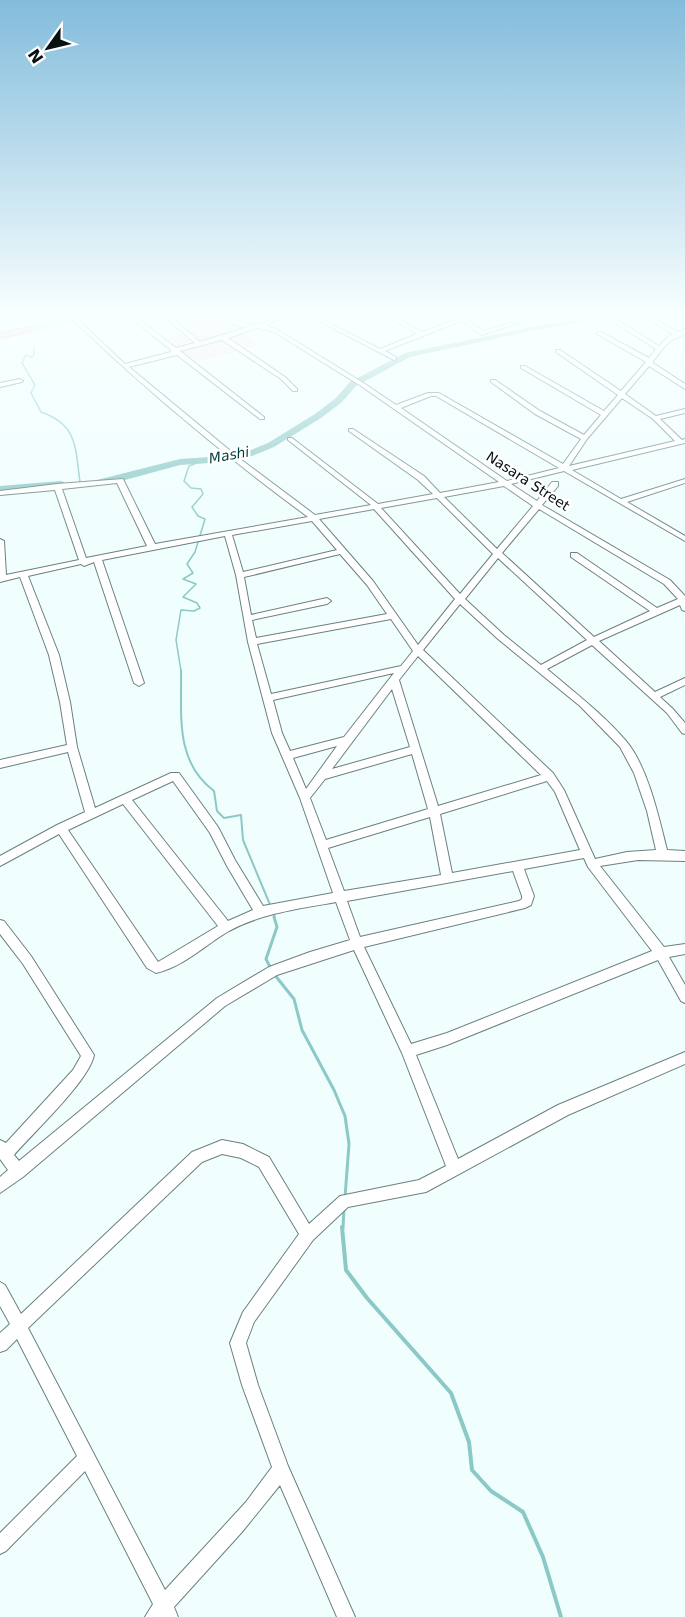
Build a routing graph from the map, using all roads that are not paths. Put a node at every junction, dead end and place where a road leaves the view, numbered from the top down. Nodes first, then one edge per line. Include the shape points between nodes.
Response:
1 (156, 392) edge
2 (228, 392) edge
3 (373, 392) edge
4 (507, 392) edge
5 (567, 392) edge
6 (622, 394) joint
7 (395, 408) junction
8 (685, 411) edge
9 (605, 414) junction
10 (262, 418) dead end
11 (655, 418) junction
12 (351, 430) dead end
13 (585, 438) junction
14 (290, 440) dead end
15 (682, 441) edge
16 (564, 469) junction
17 (685, 481) edge
18 (506, 483) junction
19 (676, 483) junction
20 (555, 484) dead end
21 (57, 486) junction
22 (685, 489) edge
23 (0, 493) edge
24 (440, 495) junction
25 (621, 501) junction
26 (537, 505) junction
27 (378, 507) junction
28 (314, 518) junction
29 (228, 534) junction
30 (685, 539) edge
31 (0, 541) edge
32 (152, 547) junction
33 (341, 551) junction
34 (497, 553) junction
35 (574, 555) dead end
36 (98, 560) junction
37 (84, 563) junction
38 (23, 574) junction
39 (240, 575) junction
40 (1, 578) edge
41 (459, 599) junction
42 (327, 601) dead end
43 (684, 602) edge
44 (657, 612) junction
45 (393, 616) junction
46 (249, 618) junction
47 (594, 640) junction
48 (252, 642) junction
49 (417, 650) junction
50 (404, 668) junction
51 (540, 669) junction
52 (394, 680) junction
53 (685, 681) edge
54 (139, 683) dead end
55 (654, 696) junction
56 (267, 698) junction
57 (685, 730) edge
58 (346, 740) junction
59 (72, 747) junction
60 (415, 749) junction
61 (287, 756) junction
62 (0, 764) edge
63 (549, 776) junction
64 (320, 777) junction
65 (124, 798) junction
66 (305, 798) junction
67 (434, 810) junction
68 (91, 813) junction
69 (61, 828) junction
70 (321, 846) junction
71 (586, 853) junction
72 (662, 854) junction
73 (685, 856) edge
74 (0, 861) edge
75 (592, 864) junction
76 (517, 866) junction
77 (447, 879) junction
78 (339, 898) junction
79 (260, 911) junction
80 (0, 926) edge
81 (226, 927) junction
82 (357, 944) junction
83 (685, 950) edge
84 (661, 953) junction
85 (685, 997) edge
86 (408, 1051) junction
87 (685, 1058) edge
88 (2, 1151) edge
89 (455, 1170) junction
90 (18, 1172) junction
91 (0, 1186) edge
92 (308, 1235) junction
93 (0, 1290) edge
94 (18, 1325) junction
95 (0, 1344) edge
96 (87, 1457) junction
97 (281, 1469) junction
98 (0, 1545) edge
99 (162, 1613) edge
100 (346, 1617) edge

1 - 28 street
2 - 10 street
3 - 7 street, Nasara Street
4 - 13 street
5 - 9 street
6 - 9 street
6 - 11 street
7 - 16 street via 437,394
7 - 18 street, Nasara Street
8 - 11 street
9 - 13 street
11 - 15 street
12 - 24 street
13 - 16 street
14 - 27 street
15 - 16 street
16 - 18 street
16 - 25 street
17 - 19 street
18 - 24 street
18 - 26 street, Nasara Street
19 - 22 street
19 - 25 street
20 - 26 street
21 - 23 street
21 - 32 street via 120,481
21 - 37 street
24 - 27 street
24 - 34 street
25 - 30 street
26 - 34 street
26 - 43 street, Nasara Street via 667,582
27 - 28 street
27 - 41 street
28 - 29 street
28 - 33 street
29 - 32 street
29 - 39 street
31 - 40 street
32 - 36 street
33 - 39 street
33 - 45 street
34 - 41 street
34 - 47 street
35 - 44 street
36 - 37 street
36 - 54 street
37 - 38 street
38 - 40 street
38 - 59 street via 54,655
39 - 46 street
41 - 49 street
41 - 51 street
42 - 46 street
43 - 44 street
44 - 47 street
45 - 48 street
45 - 49 street
46 - 48 street
47 - 51 street
47 - 55 street
48 - 56 street
49 - 50 street
49 - 63 street
50 - 52 street
50 - 56 street
51 - 72 street via 624,745 639,773
52 - 58 street
52 - 60 street
53 - 55 street
55 - 57 street
56 - 61 street
58 - 61 street
58 - 64 street
59 - 62 street
59 - 68 street
60 - 64 street
60 - 67 street
61 - 66 street
63 - 67 street
63 - 71 street
64 - 66 street
65 - 68 street
65 - 79 street via 177,776 214,830
65 - 81 street
66 - 70 street
67 - 70 street
67 - 77 street
68 - 69 street
69 - 74 street
69 - 81 street via 156,968
70 - 78 street
71 - 75 street
71 - 76 street
72 - 73 street
72 - 75 street
75 - 84 street
76 - 77 street
76 - 82 street via 527,902
77 - 78 street
78 - 79 street
78 - 82 street
79 - 81 street
80 - 88 street via 27,960 88,1055 78,1075
82 - 86 street
82 - 90 street via 282,968 221,1002
83 - 84 street
84 - 85 street
84 - 86 street
86 - 89 street
87 - 89 street via 563,1110
88 - 90 street
89 - 92 street via 421,1187 345,1201
90 - 91 street
92 - 94 street via 264,1162 243,1151 222,1148 197,1157
92 - 97 street via 248,1317 238,1343
93 - 94 street
94 - 95 street
94 - 96 street
96 - 98 street
96 - 99 street
97 - 99 street via 262,1497
97 - 100 street

